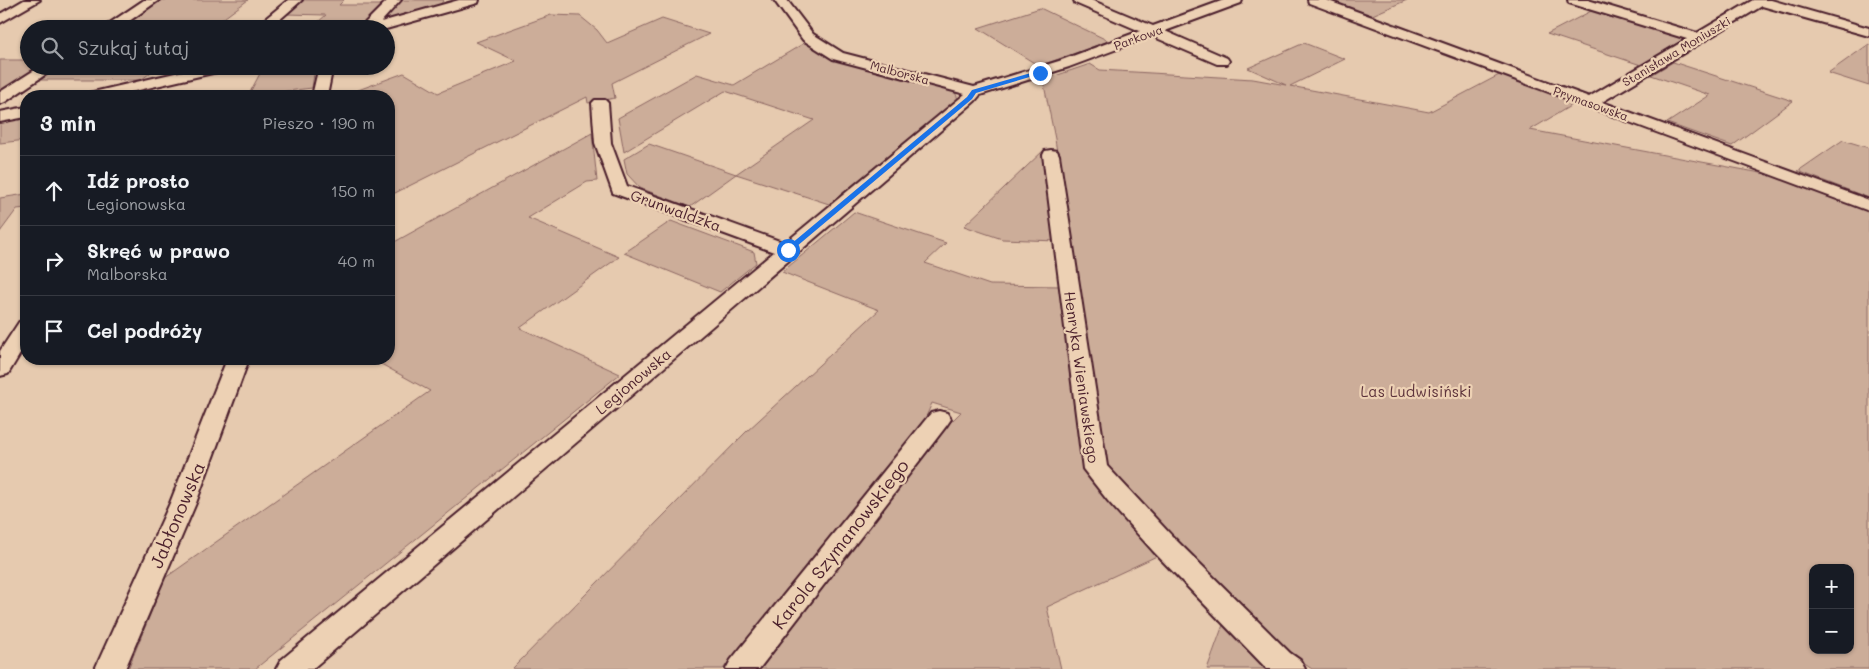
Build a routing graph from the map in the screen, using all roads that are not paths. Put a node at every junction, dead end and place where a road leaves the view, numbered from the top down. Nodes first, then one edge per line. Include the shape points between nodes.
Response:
1 (34, 0) edge
2 (152, 0) edge
3 (296, 0) edge
4 (395, 0) edge
5 (473, 0) edge
6 (780, 0) edge
7 (1080, 0) edge
8 (1236, 0) edge
9 (1314, 0) edge
10 (1574, 0) edge
11 (1761, 1) edge
12 (0, 7) edge
13 (21, 7) junction
14 (0, 19) edge
15 (122, 20) edge
16 (271, 20) edge
17 (375, 20) edge
18 (395, 22) edge
19 (1153, 31) junction
20 (1869, 32) edge
21 (1698, 38) junction
22 (1222, 61) dead end
23 (38, 75) edge
24 (189, 75) edge
25 (324, 75) edge
26 (185, 76) junction
27 (177, 89) dead end
28 (121, 90) edge
29 (321, 90) edge
30 (974, 92) junction
31 (0, 100) edge
32 (600, 103) dead end
33 (1590, 103) junction
34 (20, 113) edge
35 (0, 118) edge
36 (1051, 155) dead end
37 (1869, 206) edge
38 (788, 250) junction
39 (20, 337) edge
40 (236, 365) edge
41 (0, 369) edge
42 (939, 419) dead end
43 (110, 669) edge
44 (291, 669) edge
45 (742, 669) edge
46 (1290, 669) edge

1 - 13 street
2 - 15 street
3 - 16 street
4 - 17 street
5 - 18 street
6 - 30 street, Malborska via 808,36 838,56
7 - 19 street
8 - 19 street, Parkowa
9 - 33 street, Prymasowska
10 - 21 street
11 - 20 street
11 - 21 street, Stanisława Moniuszki
12 - 13 street
13 - 14 street
19 - 22 street
19 - 30 street, Parkowa via 1040,73
21 - 33 street, Stanisława Moniuszki
23 - 31 street
24 - 26 street
25 - 29 street
26 - 27 street
26 - 28 street
30 - 38 street, Legionowska
32 - 38 street, Grunwaldzka via 603,143 619,189
33 - 37 street, Prymasowska
34 - 35 street
36 - 46 street, Henryka Wieniawskiego via 1095,469 1186,566
38 - 44 street, Legionowska
39 - 41 street
40 - 43 street, Jabłonowska via 183,503
42 - 45 street, Karola Szymanowskiego

